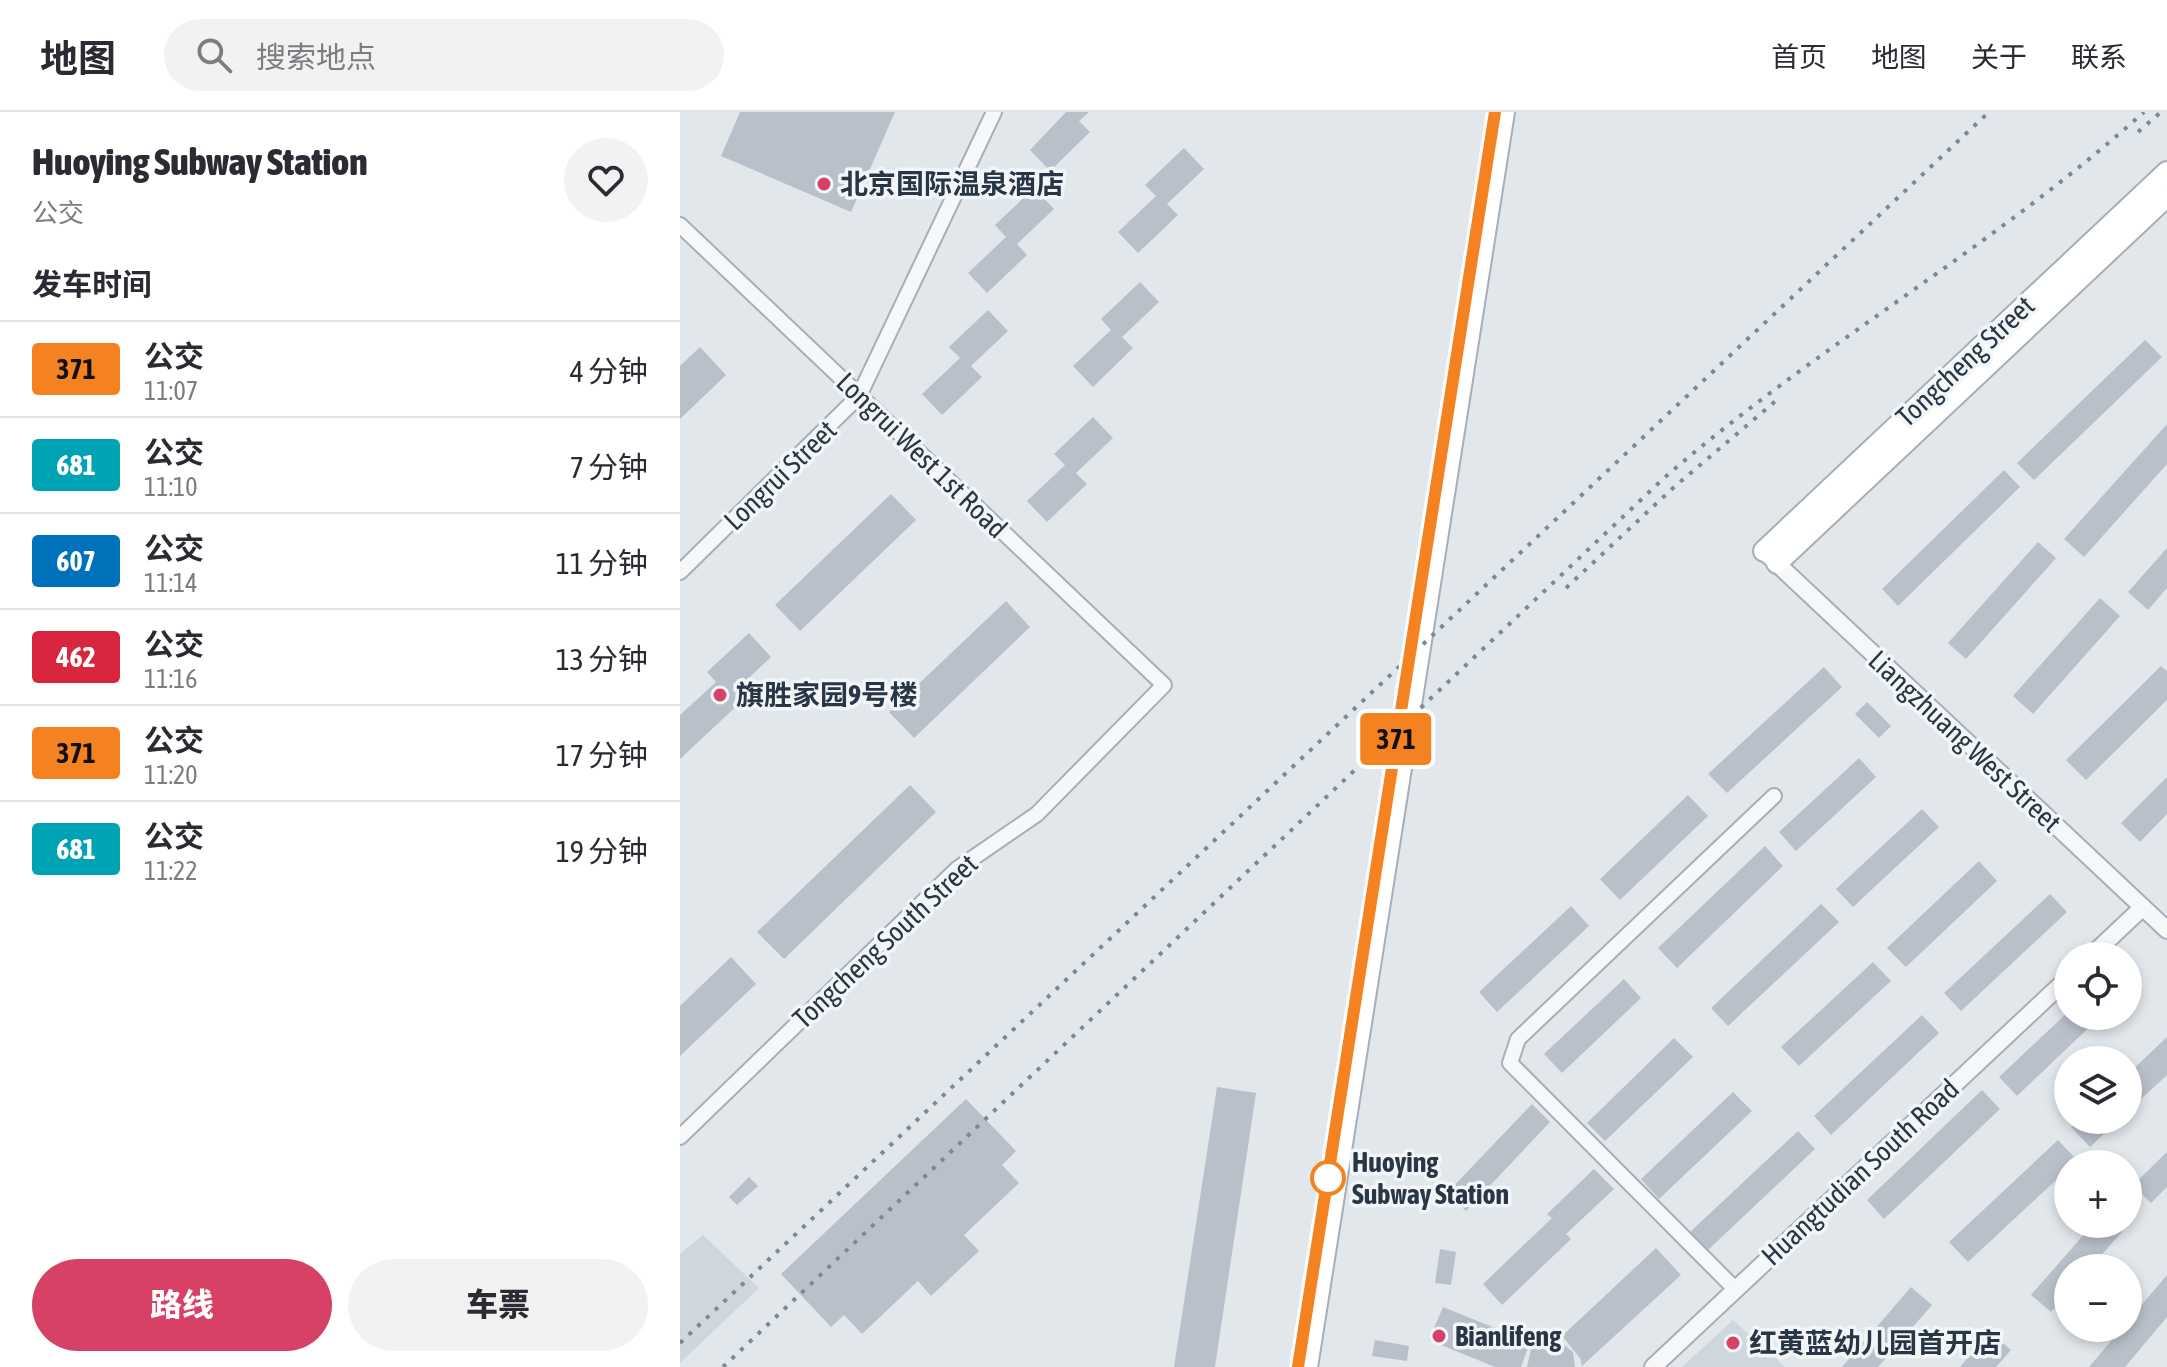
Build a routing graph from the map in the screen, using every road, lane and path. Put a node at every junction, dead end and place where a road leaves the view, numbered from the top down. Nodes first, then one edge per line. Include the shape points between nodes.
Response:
1 (994, 112) edge
2 (1495, 112) edge
3 (1504, 112) edge
4 (2167, 172) edge
5 (2167, 196) edge
6 (680, 225) edge
7 (859, 396) junction
8 (1770, 557) junction
9 (680, 572) edge
10 (1164, 685) joint
11 (1774, 796) dead end
12 (2143, 907) junction
13 (2167, 930) edge
14 (2106, 942) edge
15 (2054, 991) edge
16 (680, 1137) edge
17 (1736, 1290) junction
18 (1299, 1367) edge
19 (1307, 1367) edge
20 (1653, 1367) edge

1 - 7 street, Longrui Street
2 - 18 main road
3 - 19 main road
4 - 8 main road, Tongcheng Street
5 - 8 main road, Tongcheng Street
6 - 7 street, Longrui West 1st Road
7 - 9 street, Longrui Street
7 - 10 street, Longrui West 1st Road
8 - 12 street, Liangzhuang West Street
10 - 16 street, Tongcheng South Street via 1037,814 957,869
11 - 17 street via 1518,1039 1510,1063
12 - 13 street, Liangzhuang West Street
12 - 14 street
15 - 17 street, Huangtudian South Road
17 - 20 street, Huangtudian South Road

